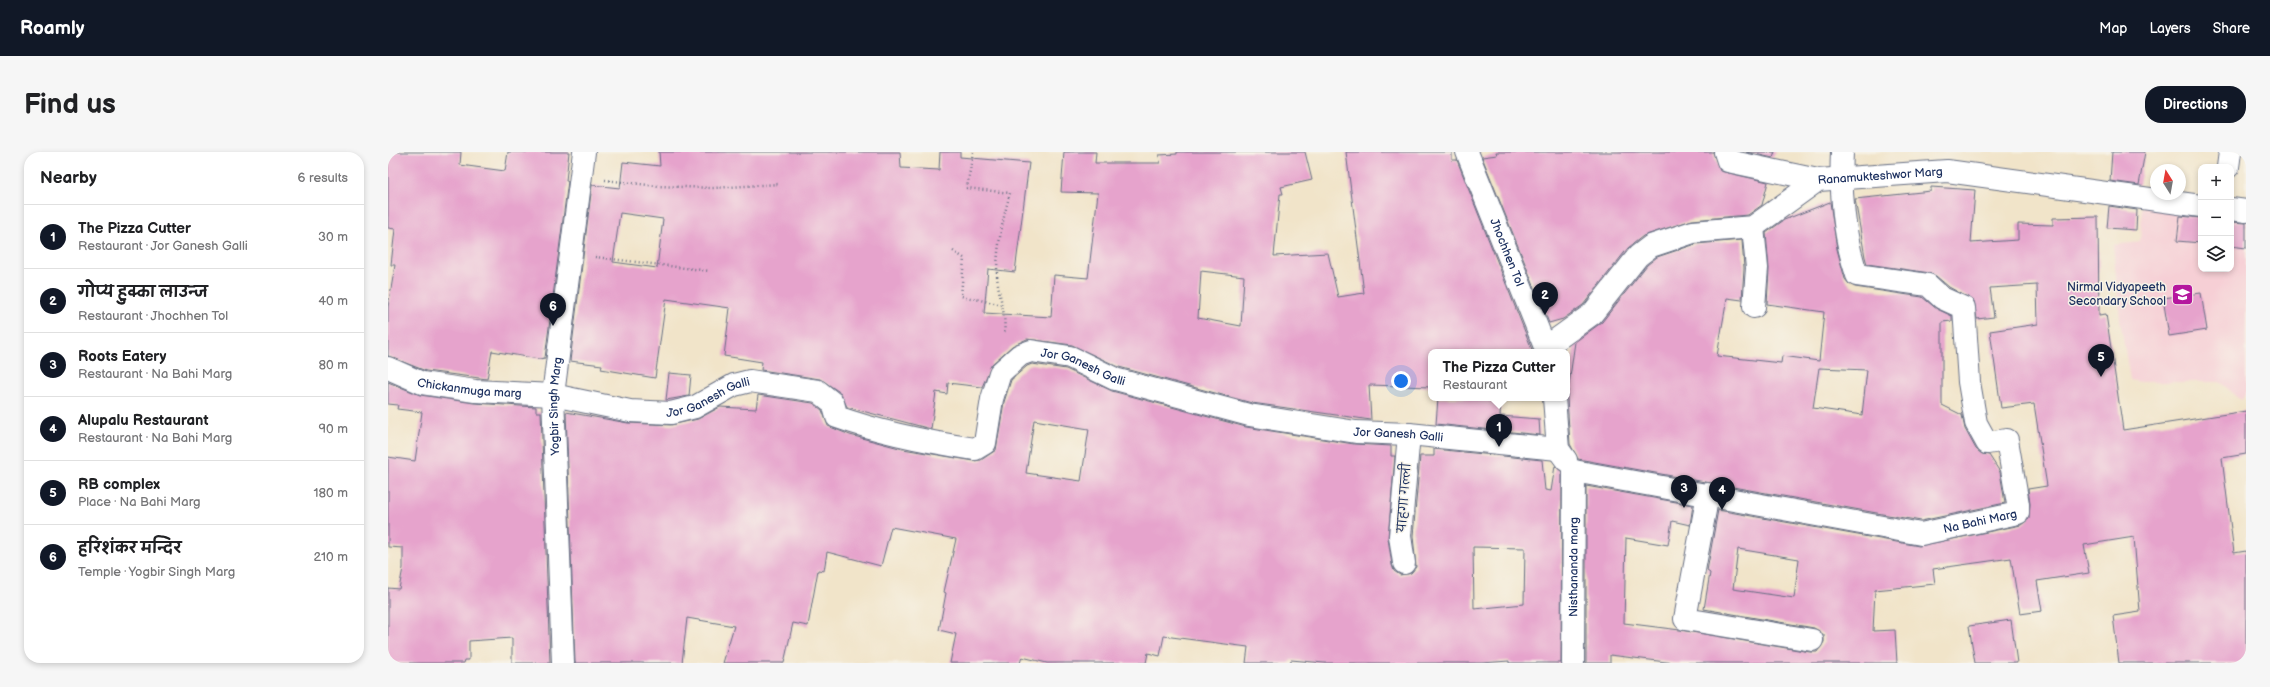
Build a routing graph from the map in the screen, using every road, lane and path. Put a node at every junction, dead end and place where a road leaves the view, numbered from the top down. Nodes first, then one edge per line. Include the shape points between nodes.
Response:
1 (584, 152) edge
2 (974, 152) edge
3 (1467, 152) edge
4 (1725, 152) edge
5 (1842, 152) edge
6 (2230, 152) edge
7 (2228, 164) edge
8 (581, 178) junction
9 (1841, 178) junction
10 (1818, 180) junction
11 (779, 184) dead end
12 (2198, 206) edge
13 (2234, 209) edge
14 (2246, 211) edge
15 (1753, 227) junction
16 (953, 251) dead end
17 (571, 254) junction
18 (710, 271) dead end
19 (1003, 305) junction
20 (1754, 307) dead end
21 (1004, 340) dead end
22 (1546, 349) edge
23 (1547, 349) edge
24 (388, 368) edge
25 (553, 395) junction
26 (1554, 401) edge
27 (1409, 434) junction
28 (1558, 449) junction
29 (1574, 471) junction
30 (1708, 494) junction
31 (1404, 563) dead end
32 (1812, 640) dead end
33 (563, 663) edge
34 (1573, 663) edge

1 - 8 street, Yogbir Singh Marg
2 - 19 path via 967,188 1010,193 1002,222 997,273
3 - 22 street, Jhochhen Tol
4 - 10 street via 1728,161
5 - 9 street
6 - 7 street
8 - 11 path via 657,186 713,188
8 - 17 street, Yogbir Singh Marg
9 - 10 street, Ranamukteshwor Marg
9 - 12 street, Ranamukteshwor Marg via 1947,171
9 - 30 street, Na Bahi Marg via 1851,257 1858,275 1928,285 1942,298 1964,308 1969,382 1976,423 1987,443 2007,440 2018,514 1921,534
10 - 15 street, Ranamukteshwor Marg
13 - 14 street
15 - 20 street via 1757,268
15 - 23 street via 1694,232 1651,246 1638,256 1592,314
16 - 19 path via 964,258 961,296
17 - 18 path
17 - 25 street, Yogbir Singh Marg
19 - 21 path via 1006,319
24 - 25 street, Chickanmuga marg via 422,383 475,391
25 - 27 street, Jor Ganesh Galli via 624,410 671,413 695,407 734,385 750,381 818,391 833,403 837,417 867,428 920,441 975,449 985,443 992,399 1000,373 1020,355 1031,351 1070,356 1115,379 1249,415 1356,432
25 - 33 street, Yogbir Singh Marg
26 - 28 street
27 - 28 street, Jor Ganesh Galli
27 - 31 street, याहगा गल्ली via 1400,536
28 - 29 street
29 - 30 street, Na Bahi Marg
29 - 34 street, Nisthananda marg
30 - 32 street via 1686,619

